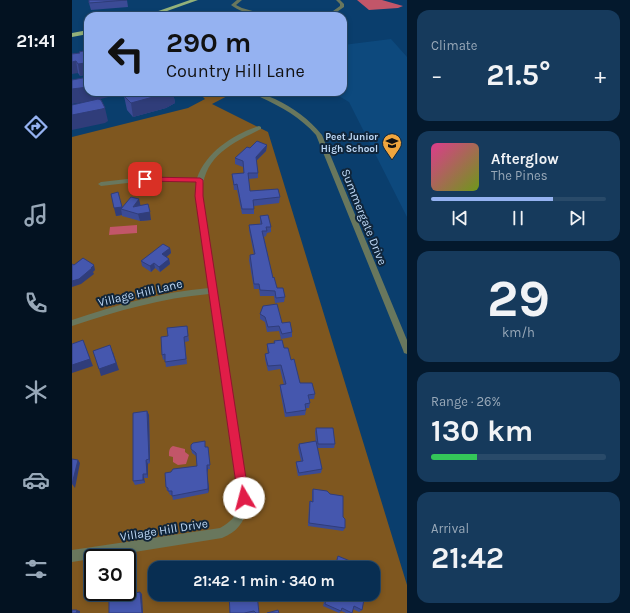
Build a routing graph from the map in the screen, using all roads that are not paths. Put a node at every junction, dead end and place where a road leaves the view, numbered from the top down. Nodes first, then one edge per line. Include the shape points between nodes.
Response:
1 (195, 0) edge
2 (240, 0) edge
3 (338, 0) edge
4 (159, 12) edge
5 (252, 12) edge
6 (334, 12) edge
7 (84, 33) edge
8 (72, 35) edge
9 (262, 96) dead end
10 (259, 128) dead end
11 (200, 180) junction
12 (101, 184) dead end
13 (214, 291) junction
14 (72, 322) edge
15 (407, 350) edge
16 (72, 556) edge

1 - 4 main road
2 - 5 street via 233,5
3 - 6 street via 342,7
7 - 8 main road
9 - 15 street, Summergate Drive via 288,107 307,121 319,136
10 - 11 street, Village Hill Drive via 217,153 209,161
11 - 12 street via 145,179
11 - 13 street, Village Hill Drive via 199,196
13 - 14 street, Village Hill Lane via 134,304
13 - 16 street, Village Hill Drive via 244,498 242,514 234,526 222,533

